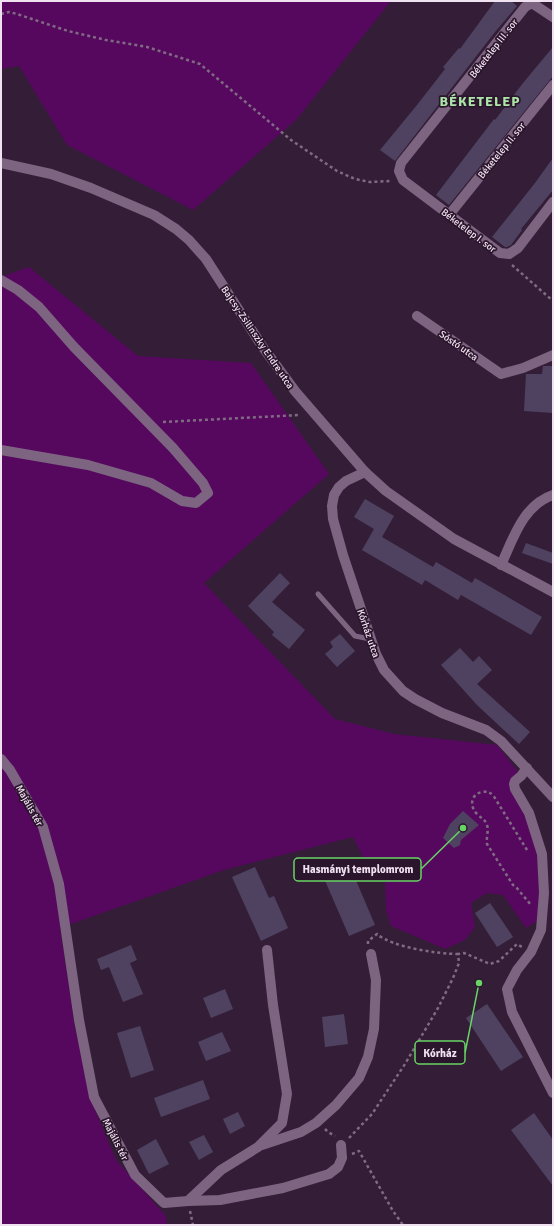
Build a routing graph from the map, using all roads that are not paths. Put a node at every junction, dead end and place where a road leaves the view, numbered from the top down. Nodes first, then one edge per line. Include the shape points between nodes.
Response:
1 (553, 17) edge
2 (553, 85) edge
3 (1, 163) edge
4 (401, 175) joint
5 (553, 202) edge
6 (449, 215) junction
7 (1, 280) edge
8 (417, 316) dead end
9 (553, 355) edge
10 (1, 450) edge
11 (365, 472) junction
12 (553, 495) edge
13 (501, 565) junction
14 (553, 592) edge
15 (318, 594) dead end
16 (371, 639) junction
17 (1, 759) edge
18 (527, 768) junction
19 (553, 797) edge
20 (267, 950) dead end
21 (371, 954) dead end
22 (553, 1093) edge
23 (342, 1141) road end
24 (258, 1147) junction
25 (188, 1201) junction

1 - 4 street, Béketelep III. sor via 532,3 525,7 401,163
2 - 6 street, Béketelep II. sor
3 - 11 street, Bajcsy-Zsilinszky Endre utca via 52,174 91,188 154,215 189,240 206,260 262,346 295,391
4 - 6 street, Béketelep I. sor
5 - 6 street, Béketelep I. sor via 518,248 509,254 499,253
7 - 10 street via 39,306 74,347 173,448 203,483 208,493 196,503 182,501 151,483 88,465
8 - 9 street, Sóstó utca via 502,374
11 - 13 street, Bajcsy-Zsilinszky Endre utca via 386,491 454,539
11 - 16 street, Kórház utca via 339,487 332,506 343,555
12 - 13 street via 545,497 521,521
13 - 14 street, Bajcsy-Zsilinszky Endre utca
15 - 16 lane via 355,636
16 - 18 street, Kórház utca via 384,670 403,691 442,713 486,730 501,741
17 - 25 street, Majális tér via 43,827 59,884 79,1020 94,1097 135,1175 164,1203
18 - 19 street, Kórház utca
18 - 22 street via 514,784 529,813 542,854 544,893 541,930 532,952 517,970 507,989 512,1012
20 - 24 street via 287,1094 282,1123
21 - 24 street via 376,980 374,1029 368,1057 359,1078 319,1120 301,1132
23 - 25 street, Majális tér via 342,1158 338,1167 329,1174 277,1189 220,1200
24 - 25 street via 221,1170

